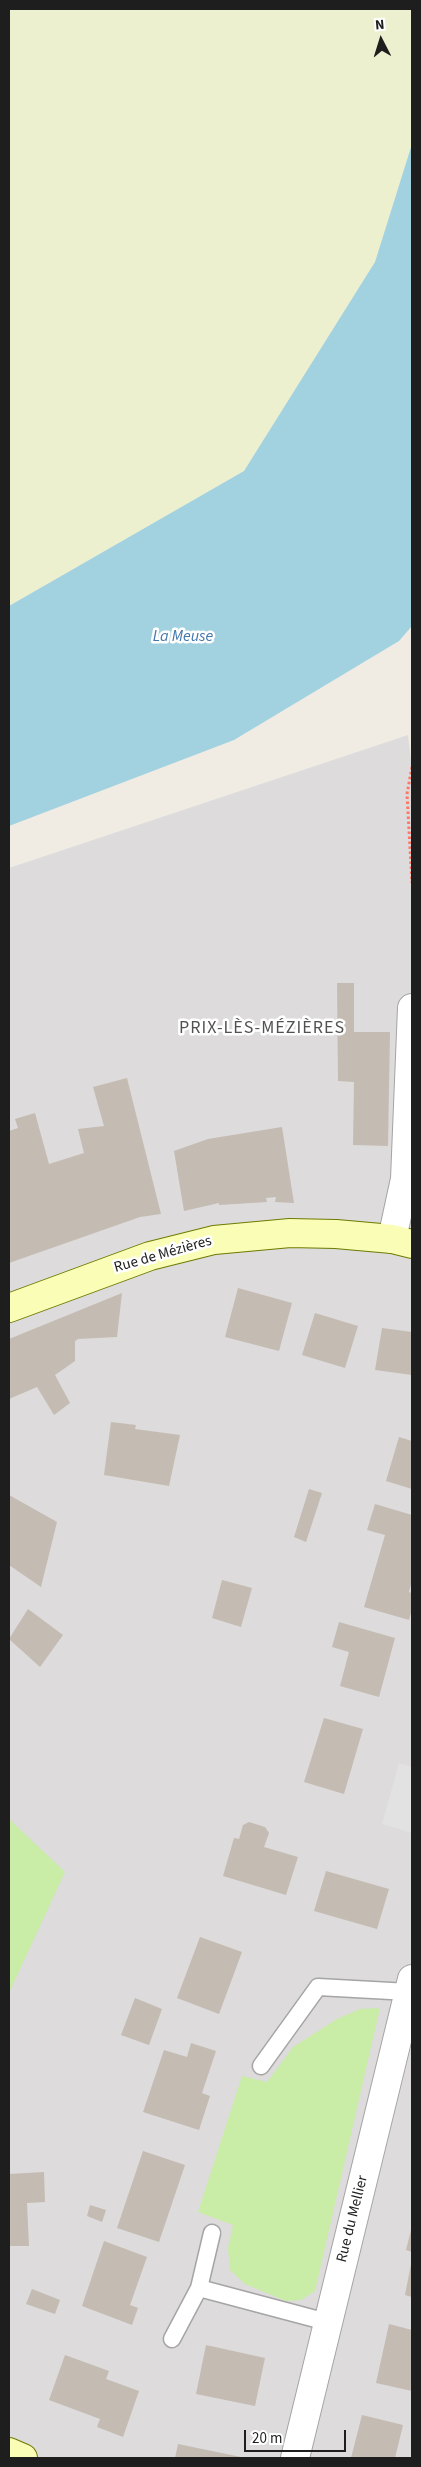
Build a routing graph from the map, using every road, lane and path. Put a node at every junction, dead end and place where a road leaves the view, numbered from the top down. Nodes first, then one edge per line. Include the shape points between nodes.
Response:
1 (412, 768) edge
2 (412, 883) edge
3 (412, 1008) edge
4 (402, 1242) edge
5 (9, 1308) edge
6 (411, 1986) edge
7 (261, 2066) dead end
8 (212, 2233) dead end
9 (200, 2288) junction
10 (327, 2322) junction
11 (172, 2339) dead end
12 (9, 2452) edge
13 (23, 2458) edge
14 (295, 2458) edge

1 - 2 path via 407,794
3 - 4 street
4 - 5 street, Rue de Mézières via 336,1234 214,1240 142,1259
6 - 7 lane via 318,1987
6 - 10 street, Rue du Mellier
8 - 9 lane
9 - 10 lane
9 - 11 lane
10 - 14 street, Rue du Mellier
12 - 13 street

